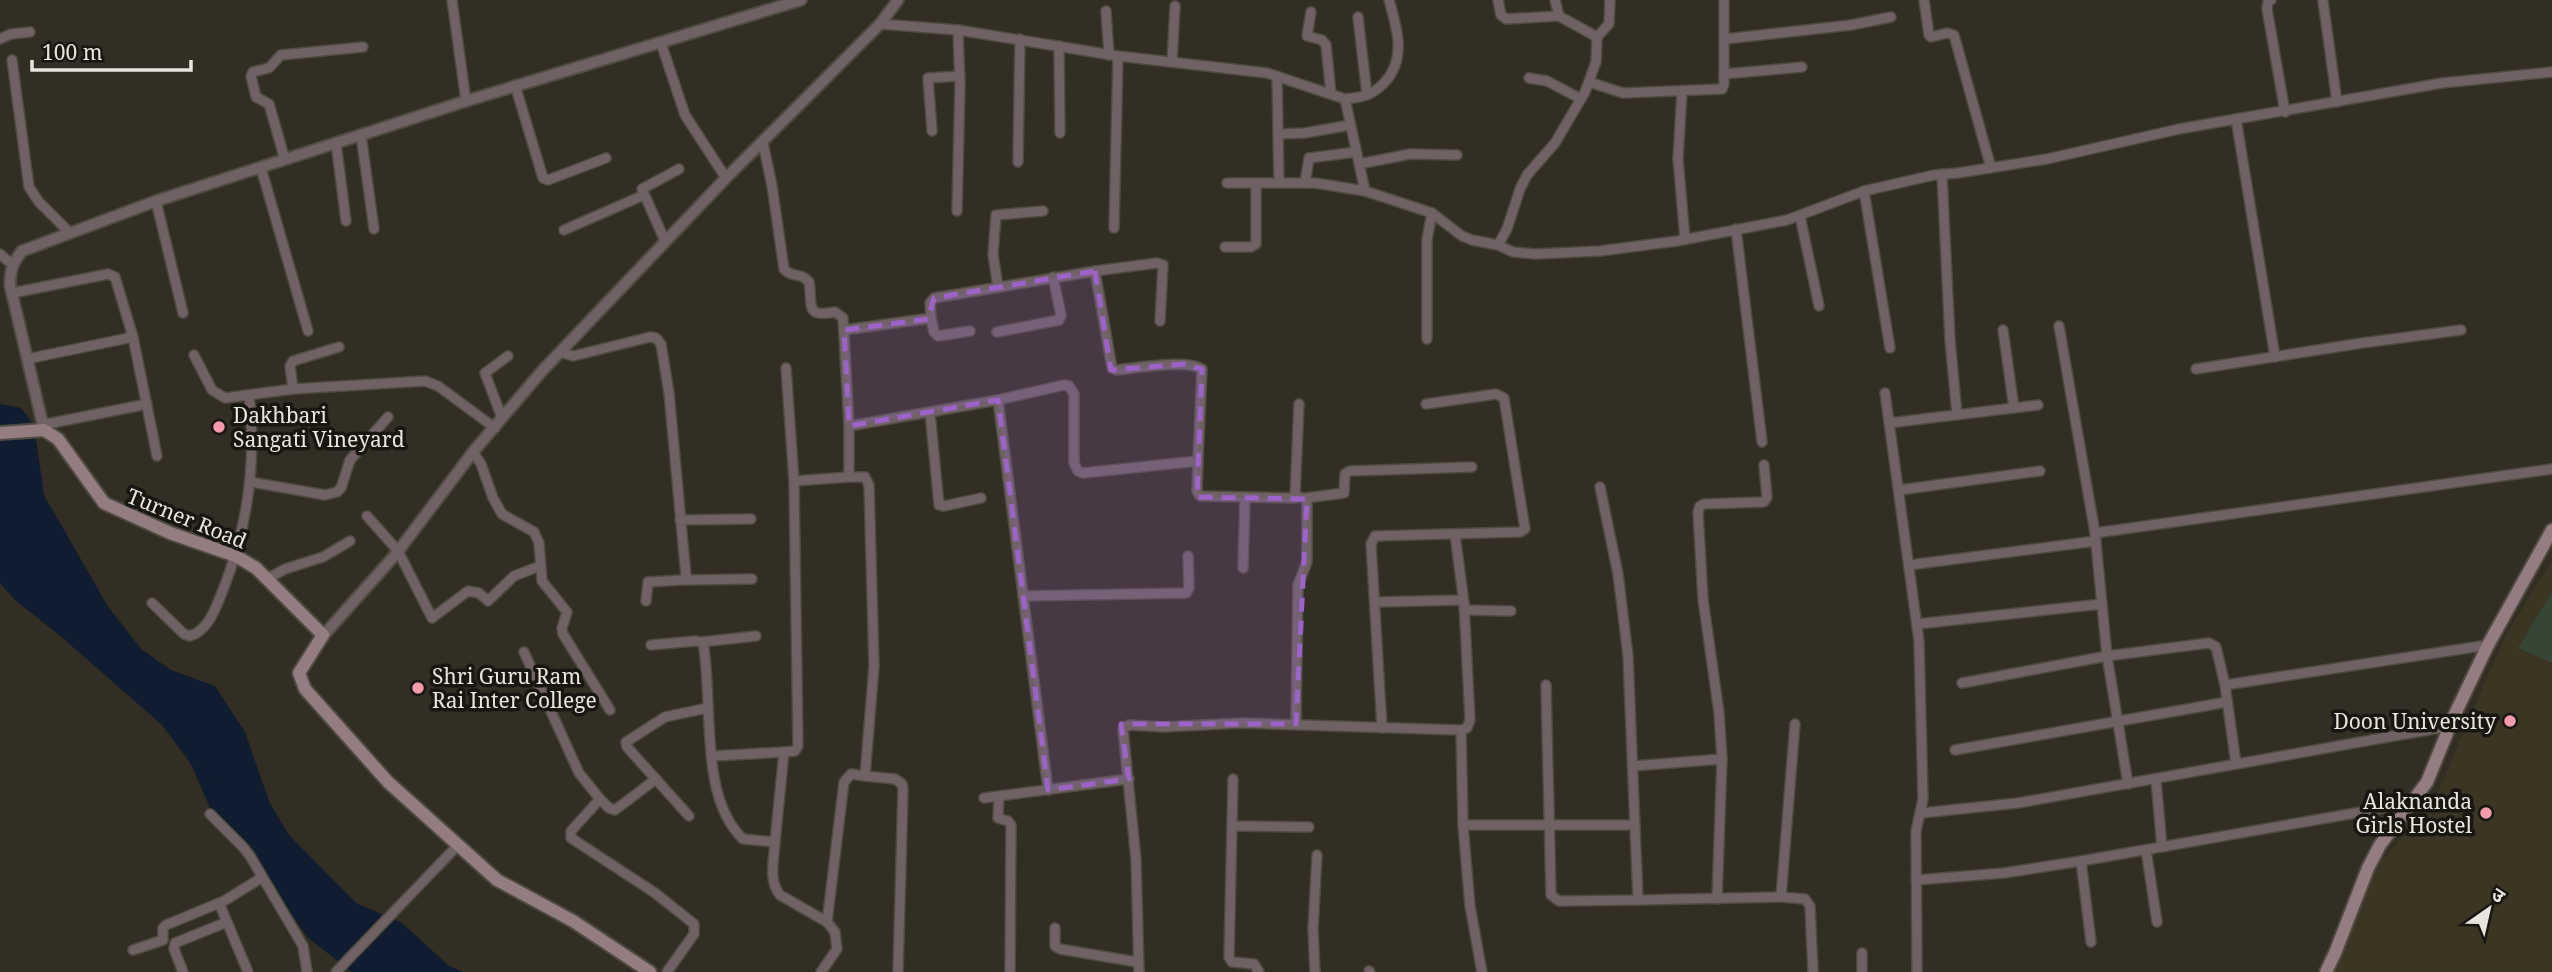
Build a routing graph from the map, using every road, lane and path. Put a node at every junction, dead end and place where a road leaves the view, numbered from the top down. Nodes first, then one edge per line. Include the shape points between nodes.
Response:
1 (452, 0) edge
2 (801, 0) edge
3 (898, 0) edge
4 (1389, 0) edge
5 (1498, 0) edge
6 (1555, 0) edge
7 (1610, 0) edge
8 (1724, 0) edge
9 (1924, 0) edge
10 (2271, 0) edge
11 (2323, 1) edge
12 (1175, 6) dead end
13 (1106, 11) dead end
14 (1311, 12) dead end
15 (1559, 16) junction
16 (1358, 17) dead end
17 (1891, 17) dead end
18 (880, 24) junction
19 (958, 30) junction
20 (30, 32) dead end
21 (1597, 37) junction
22 (1020, 38) junction
23 (1725, 39) junction
24 (0, 40) edge
25 (661, 43) junction
26 (1059, 46) junction
27 (363, 47) dead end
28 (1113, 55) junction
29 (12, 60) dead end
30 (1172, 62) junction
31 (1802, 67) dead end
32 (2552, 72) edge
33 (1724, 74) junction
34 (960, 76) junction
35 (1277, 76) junction
36 (1529, 78) dead end
37 (1590, 82) junction
38 (515, 85) junction
39 (1682, 92) junction
40 (1331, 94) junction
41 (1367, 95) junction
42 (1345, 99) junction
43 (1581, 99) junction
44 (466, 101) junction
45 (2337, 102) junction
46 (2285, 112) junction
47 (2236, 119) junction
48 (1350, 125) junction
49 (932, 131) dead end
50 (1060, 133) dead end
51 (1279, 134) junction
52 (360, 135) junction
53 (336, 143) junction
54 (762, 143) junction
55 (1356, 152) junction
56 (1457, 155) dead end
57 (606, 158) dead end
58 (285, 160) junction
59 (1018, 162) dead end
60 (1359, 164) junction
61 (261, 168) junction
62 (1991, 168) junction
63 (679, 169) dead end
64 (1942, 174) junction
65 (726, 178) junction
66 (1227, 183) dead end
67 (1256, 183) junction
68 (1279, 183) junction
69 (1305, 183) junction
70 (1365, 191) junction
71 (1864, 191) junction
72 (643, 195) junction
73 (156, 201) junction
74 (957, 211) dead end
75 (1043, 211) dead end
76 (1432, 213) junction
77 (1800, 216) junction
78 (346, 221) dead end
79 (1114, 228) dead end
80 (374, 229) dead end
81 (1736, 229) junction
82 (564, 230) dead end
83 (70, 233) junction
84 (1685, 239) junction
85 (665, 241) junction
86 (1498, 245) junction
87 (1225, 247) dead end
88 (0, 254) edge
89 (14, 262) junction
90 (1095, 271) junction
91 (1053, 277) junction
92 (998, 287) junction
93 (12, 293) junction
94 (1819, 306) dead end
95 (183, 313) dead end
96 (931, 318) junction
97 (1160, 321) dead end
98 (2059, 326) dead end
99 (844, 330) junction
100 (2003, 330) dead end
101 (2461, 330) dead end
102 (308, 331) dead end
103 (970, 331) dead end
104 (997, 332) dead end
105 (133, 337) junction
106 (1427, 339) dead end
107 (339, 347) dead end
108 (1890, 348) dead end
109 (560, 352) junction
110 (194, 355) dead end
111 (508, 356) dead end
112 (2275, 356) junction
113 (27, 359) junction
114 (786, 368) dead end
115 (2196, 369) dead end
116 (293, 389) junction
117 (1885, 393) dead end
118 (249, 395) junction
119 (998, 400) junction
120 (147, 404) junction
121 (1299, 404) dead end
122 (1426, 404) dead end
123 (2038, 405) dead end
124 (2014, 408) junction
125 (930, 413) junction
126 (1957, 415) junction
127 (388, 417) dead end
128 (502, 418) junction
129 (1889, 423) junction
130 (849, 426) junction
131 (43, 428) junction
132 (495, 428) junction
133 (0, 433) edge
134 (1762, 442) dead end
135 (473, 452) junction
136 (157, 456) dead end
137 (1198, 461) junction
138 (1764, 465) dead end
139 (1472, 467) dead end
140 (2552, 469) edge
141 (2040, 471) dead end
142 (849, 477) junction
143 (794, 481) junction
144 (251, 482) junction
145 (1600, 486) dead end
146 (1899, 490) junction
147 (981, 498) dead end
148 (1245, 498) junction
149 (1301, 498) junction
150 (367, 516) dead end
151 (751, 519) dead end
152 (680, 520) junction
153 (2552, 530) edge
154 (1455, 535) junction
155 (2096, 537) junction
156 (350, 541) dead end
157 (398, 551) junction
158 (1188, 555) dead end
159 (236, 556) junction
160 (1909, 565) junction
161 (540, 566) junction
162 (1243, 568) dead end
163 (267, 579) junction
164 (752, 579) dead end
165 (684, 580) junction
166 (1023, 596) junction
167 (646, 601) dead end
168 (1375, 602) junction
169 (152, 603) dead end
170 (2102, 604) junction
171 (1464, 605) junction
172 (1511, 611) dead end
173 (1917, 624) junction
174 (756, 636) dead end
175 (322, 638) junction
176 (701, 642) junction
177 (651, 645) dead end
178 (2488, 645) junction
179 (524, 652) dead end
180 (2107, 656) junction
181 (1962, 683) dead end
182 (1546, 685) dead end
183 (2225, 685) junction
184 (2227, 702) junction
185 (708, 708) junction
186 (610, 710) dead end
187 (2117, 721) junction
188 (1296, 724) junction
189 (1795, 724) dead end
190 (2451, 726) junction
191 (1382, 729) junction
192 (1461, 730) junction
193 (1955, 750) dead end
194 (784, 752) junction
195 (713, 756) junction
196 (1722, 760) junction
197 (2236, 764) junction
198 (1633, 766) junction
199 (865, 776) junction
200 (656, 779) junction
201 (1129, 779) junction
202 (1233, 779) dead end
203 (2156, 780) junction
204 (2128, 784) junction
205 (1048, 790) junction
206 (999, 796) junction
207 (984, 798) dead end
208 (600, 799) junction
209 (2413, 802) junction
210 (1921, 813) junction
211 (210, 814) dead end
212 (689, 816) dead end
213 (1463, 825) junction
214 (1549, 825) junction
215 (1635, 825) junction
216 (1232, 826) junction
217 (1309, 827) dead end
218 (775, 842) junction
219 (458, 845) junction
220 (2162, 847) junction
221 (2146, 849) junction
222 (1317, 855) dead end
223 (2081, 861) junction
224 (261, 878) junction
225 (1916, 880) junction
226 (1781, 897) junction
227 (1717, 899) junction
228 (1638, 900) junction
229 (219, 903) junction
230 (227, 922) junction
231 (827, 922) junction
232 (2157, 922) dead end
233 (1055, 928) dead end
234 (2091, 942) dead end
235 (133, 950) dead end
236 (1862, 953) dead end
237 (1138, 967) edge
238 (340, 969) edge
239 (183, 972) edge
240 (248, 972) edge
241 (307, 972) edge
242 (650, 972) edge
243 (667, 972) edge
244 (821, 972) edge
245 (898, 972) edge
246 (1010, 972) edge
247 (1259, 972) edge
248 (1315, 972) edge
249 (1482, 972) edge
250 (1813, 972) edge
251 (1862, 972) edge
252 (1917, 972) edge
253 (2326, 972) edge

1 - 44 street
2 - 25 street
3 - 18 street
4 - 41 street via 1399,53 1388,79
5 - 15 street via 1506,19
6 - 15 street
7 - 21 street via 1609,24
8 - 23 street
9 - 62 street via 1929,35 1954,35
10 - 46 street via 2267,9
11 - 45 street
12 - 30 street
13 - 28 street
14 - 40 street via 1307,36 1326,46
15 - 21 street
16 - 41 street
17 - 23 street
18 - 19 street
18 - 54 street
19 - 22 street
19 - 34 street
20 - 24 street
21 - 37 street
22 - 26 street
22 - 59 street
23 - 33 street
25 - 38 street
25 - 65 street via 685,115
26 - 28 street
26 - 50 street
27 - 58 street via 281,55 269,68 253,72 256,97 269,104
28 - 30 street
28 - 79 street
29 - 83 street via 29,187
30 - 35 street
31 - 33 street
32 - 45 street via 2442,83
33 - 39 street via 1722,89
34 - 49 street via 928,78
34 - 74 street
35 - 40 street
35 - 51 street
36 - 43 street via 1547,81
37 - 39 street via 1623,93
37 - 43 street
38 - 44 street
38 - 57 street via 543,178
39 - 84 street via 1678,159
40 - 42 street
41 - 42 street
42 - 48 street
43 - 86 street via 1520,188
44 - 52 street
45 - 46 street
46 - 47 street
47 - 62 street
47 - 112 street
48 - 51 street
48 - 55 street
51 - 68 street
52 - 53 street
52 - 80 street
53 - 58 street
53 - 78 street
54 - 65 street
54 - 99 street via 784,268 809,282 815,313 840,314
55 - 60 street
55 - 69 street via 1309,158
56 - 60 street via 1410,154
58 - 61 street
60 - 70 street
61 - 73 street
61 - 102 street
62 - 64 street
63 - 72 street via 644,186
64 - 71 street
64 - 126 street
65 - 85 street
66 - 67 street
67 - 68 street
67 - 87 street via 1256,244
68 - 69 street
69 - 70 street
70 - 76 street
71 - 77 street
71 - 108 street
72 - 82 street
72 - 85 street
73 - 83 street
73 - 95 street
75 - 92 street via 996,215 993,243
76 - 86 street via 1462,236
76 - 106 street via 1427,239
77 - 81 street
77 - 94 street
81 - 84 street
81 - 134 street
83 - 89 street via 22,251
84 - 86 street via 1535,254 1513,253
85 - 109 street
88 - 89 street
89 - 93 street
90 - 91 street
90 - 97 street via 1161,263
90 - 137 street via 1112,368 1184,364 1202,369
91 - 92 street
91 - 104 street via 1059,320
92 - 96 street via 934,298
93 - 105 street via 113,275
93 - 113 street
96 - 99 street
96 - 103 street via 938,336
98 - 155 street
99 - 130 street
100 - 124 street
101 - 112 street
105 - 113 street
105 - 120 street
107 - 116 street via 293,360
109 - 128 street
109 - 152 street via 573,356 650,337 660,341
110 - 118 street via 205,380 219,396
111 - 128 street via 485,373
112 - 115 street
113 - 131 street
114 - 143 street
116 - 118 street
116 - 132 street via 425,381
117 - 129 street
118 - 144 street
119 - 125 street
119 - 137 street via 1069,386 1074,394 1074,463 1078,471
119 - 166 street
120 - 131 street
120 - 136 street
121 - 149 street
122 - 154 street via 1496,394 1507,402 1525,529
123 - 124 street
124 - 126 street
125 - 130 street
125 - 147 street via 939,505
126 - 129 street
127 - 144 street via 350,460 337,492 325,495
128 - 132 street
129 - 146 street
130 - 142 street
131 - 133 main road
131 - 159 main road, Turner Road via 58,439 104,503
132 - 135 street
135 - 157 street
135 - 161 street via 502,514 534,532
137 - 148 street via 1200,496
138 - 196 street via 1764,502 1704,504 1699,508 1703,598
139 - 149 street via 1350,471 1345,474 1344,492
140 - 155 street
141 - 146 street
142 - 143 street
142 - 199 street via 865,477 869,485 874,666
143 - 194 street via 798,746
144 - 159 street
145 - 198 street via 1623,602
146 - 160 street
148 - 149 street
148 - 162 street
149 - 188 street via 1307,562 1298,585
150 - 157 street
151 - 152 street
152 - 165 street
153 - 178 main road
154 - 168 street via 1375,536 1371,544
154 - 171 street
155 - 160 street
155 - 170 street
156 - 163 street
157 - 161 street via 432,618 468,591 488,601 514,576
157 - 175 street
158 - 166 street via 1186,593
159 - 163 main road, Turner Road
159 - 169 street via 217,603 197,634 184,634
160 - 173 street
161 - 186 street via 542,581 567,612 562,628 566,640
163 - 175 main road, Turner Road
164 - 165 street
165 - 167 street via 648,582
166 - 205 street
168 - 171 street
168 - 191 street
170 - 173 street
170 - 180 street
171 - 172 street
171 - 192 street via 1470,720
173 - 210 street via 1923,722
174 - 176 street
175 - 219 main road via 299,673 305,689 388,782
176 - 177 street
176 - 185 street
178 - 183 street
178 - 190 main road
179 - 208 street via 579,773
180 - 181 street
180 - 183 street via 2211,643 2219,655
180 - 187 street
182 - 214 street
183 - 184 street
184 - 187 street
184 - 197 street
185 - 195 street
185 - 200 street via 665,717 626,743
187 - 193 street
187 - 204 street
188 - 191 street
188 - 201 street via 1129,724 1122,732
189 - 226 street
190 - 197 street
190 - 209 main road via 2427,782
191 - 192 street
192 - 213 street
194 - 195 street
194 - 218 street
195 - 218 street via 718,798 738,834 750,841
196 - 198 street
196 - 227 street
197 - 203 street
198 - 215 street
199 - 231 street via 848,775 844,782
199 - 245 street via 902,784
200 - 208 street via 615,810
200 - 212 street
201 - 205 street
201 - 237 street
202 - 216 street
203 - 204 street
203 - 220 street
204 - 210 street via 2018,803
205 - 206 street
206 - 207 street
206 - 246 street via 998,818 1011,825
208 - 243 street via 570,838 655,893 696,929
209 - 220 street
209 - 253 main road via 2368,867
210 - 225 street via 1916,831
211 - 224 street via 243,847
213 - 214 street
213 - 249 street
214 - 215 street
214 - 228 street via 1552,898
215 - 228 street
216 - 217 street
216 - 247 street via 1229,957 1232,962 1254,964
218 - 231 street via 775,889
219 - 238 street
219 - 242 main road via 497,880 573,921
220 - 221 street
221 - 223 street
221 - 232 street
222 - 248 street
223 - 225 street
223 - 234 street
224 - 229 street
224 - 241 street via 303,946
225 - 252 street
226 - 227 street
226 - 250 street via 1808,901
227 - 228 street
229 - 230 street
229 - 235 street via 166,925 163,940
230 - 239 street via 175,943
230 - 240 street
231 - 244 street via 835,932 837,949
233 - 237 street via 1055,946 1060,949
236 - 251 street

